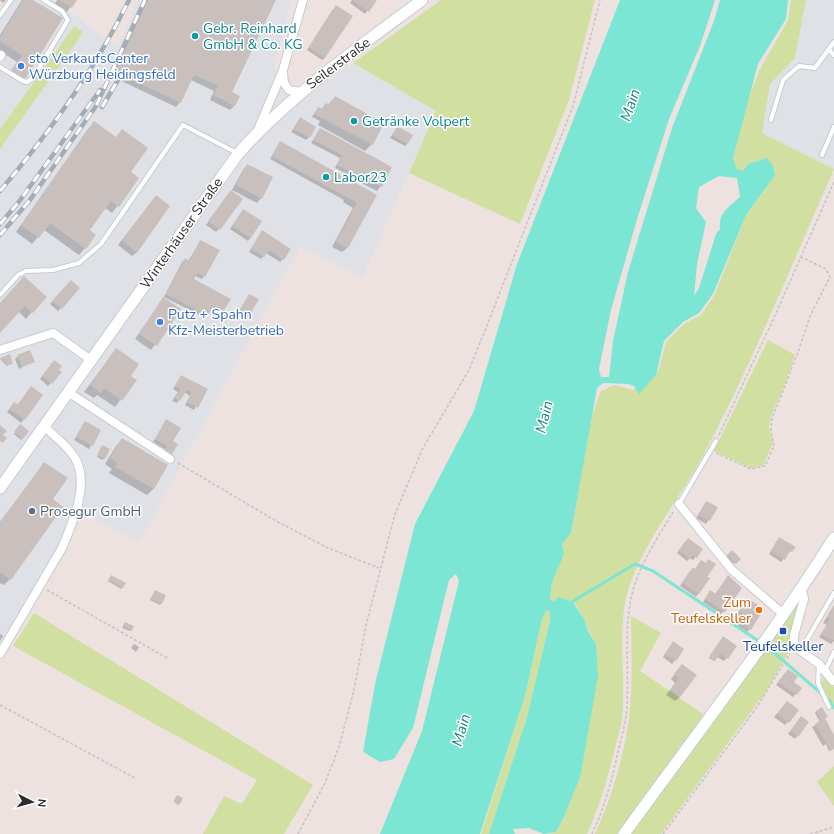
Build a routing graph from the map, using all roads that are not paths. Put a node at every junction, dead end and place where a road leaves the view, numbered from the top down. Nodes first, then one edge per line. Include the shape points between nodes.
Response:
1 (11, 0) edge
2 (44, 0) edge
3 (303, 0) edge
4 (422, 0) edge
5 (0, 16) edge
6 (834, 42) edge
7 (829, 50) junction
8 (834, 55) edge
9 (0, 67) edge
10 (283, 70) junction
11 (300, 92) junction
12 (771, 120) dead end
13 (834, 127) edge
14 (258, 131) junction
15 (238, 154) junction
16 (822, 155) dead end
17 (0, 295) edge
18 (0, 350) edge
19 (91, 360) junction
20 (68, 392) junction
21 (44, 426) junction
22 (716, 440) road end
23 (170, 459) road end
24 (0, 488) edge
25 (679, 504) joint
26 (834, 538) edge
27 (802, 590) junction
28 (834, 593) edge
29 (784, 614) junction
30 (800, 652) junction
31 (834, 652) edge
32 (0, 654) edge
33 (819, 664) junction
34 (825, 671) junction
35 (834, 680) edge
36 (829, 707) dead end
37 (624, 834) edge

1 - 5 lane
2 - 9 lane via 62,11 68,20 33,78 27,82 23,81
3 - 10 street, Winterhäuser Straße
4 - 11 main road, Seilerstraße
6 - 7 lane
7 - 8 lane
7 - 12 lane via 815,68 799,66 783,80
10 - 11 street via 284,83 289,90
10 - 14 street, Winterhäuser Straße
11 - 14 main road, Seilerstraße
13 - 16 lane
14 - 15 main road, Winterhäuser Straße
15 - 17 lane via 183,125 101,244 78,263 53,270 26,271 18,275
15 - 19 main road, Winterhäuser Straße
18 - 19 street via 52,333
19 - 20 main road, Winterhäuser Straße
20 - 21 main road, Winterhäuser Straße
20 - 23 street
21 - 24 main road, Winterhäuser Straße
21 - 32 street via 75,458 79,470 79,496 62,548
22 - 25 lane
25 - 29 street via 731,569
26 - 27 main road
27 - 29 main road
27 - 30 street via 804,600 793,643
28 - 30 lane
29 - 37 main road
30 - 33 street
31 - 34 lane
33 - 34 street
33 - 36 lane via 818,683
34 - 35 street

